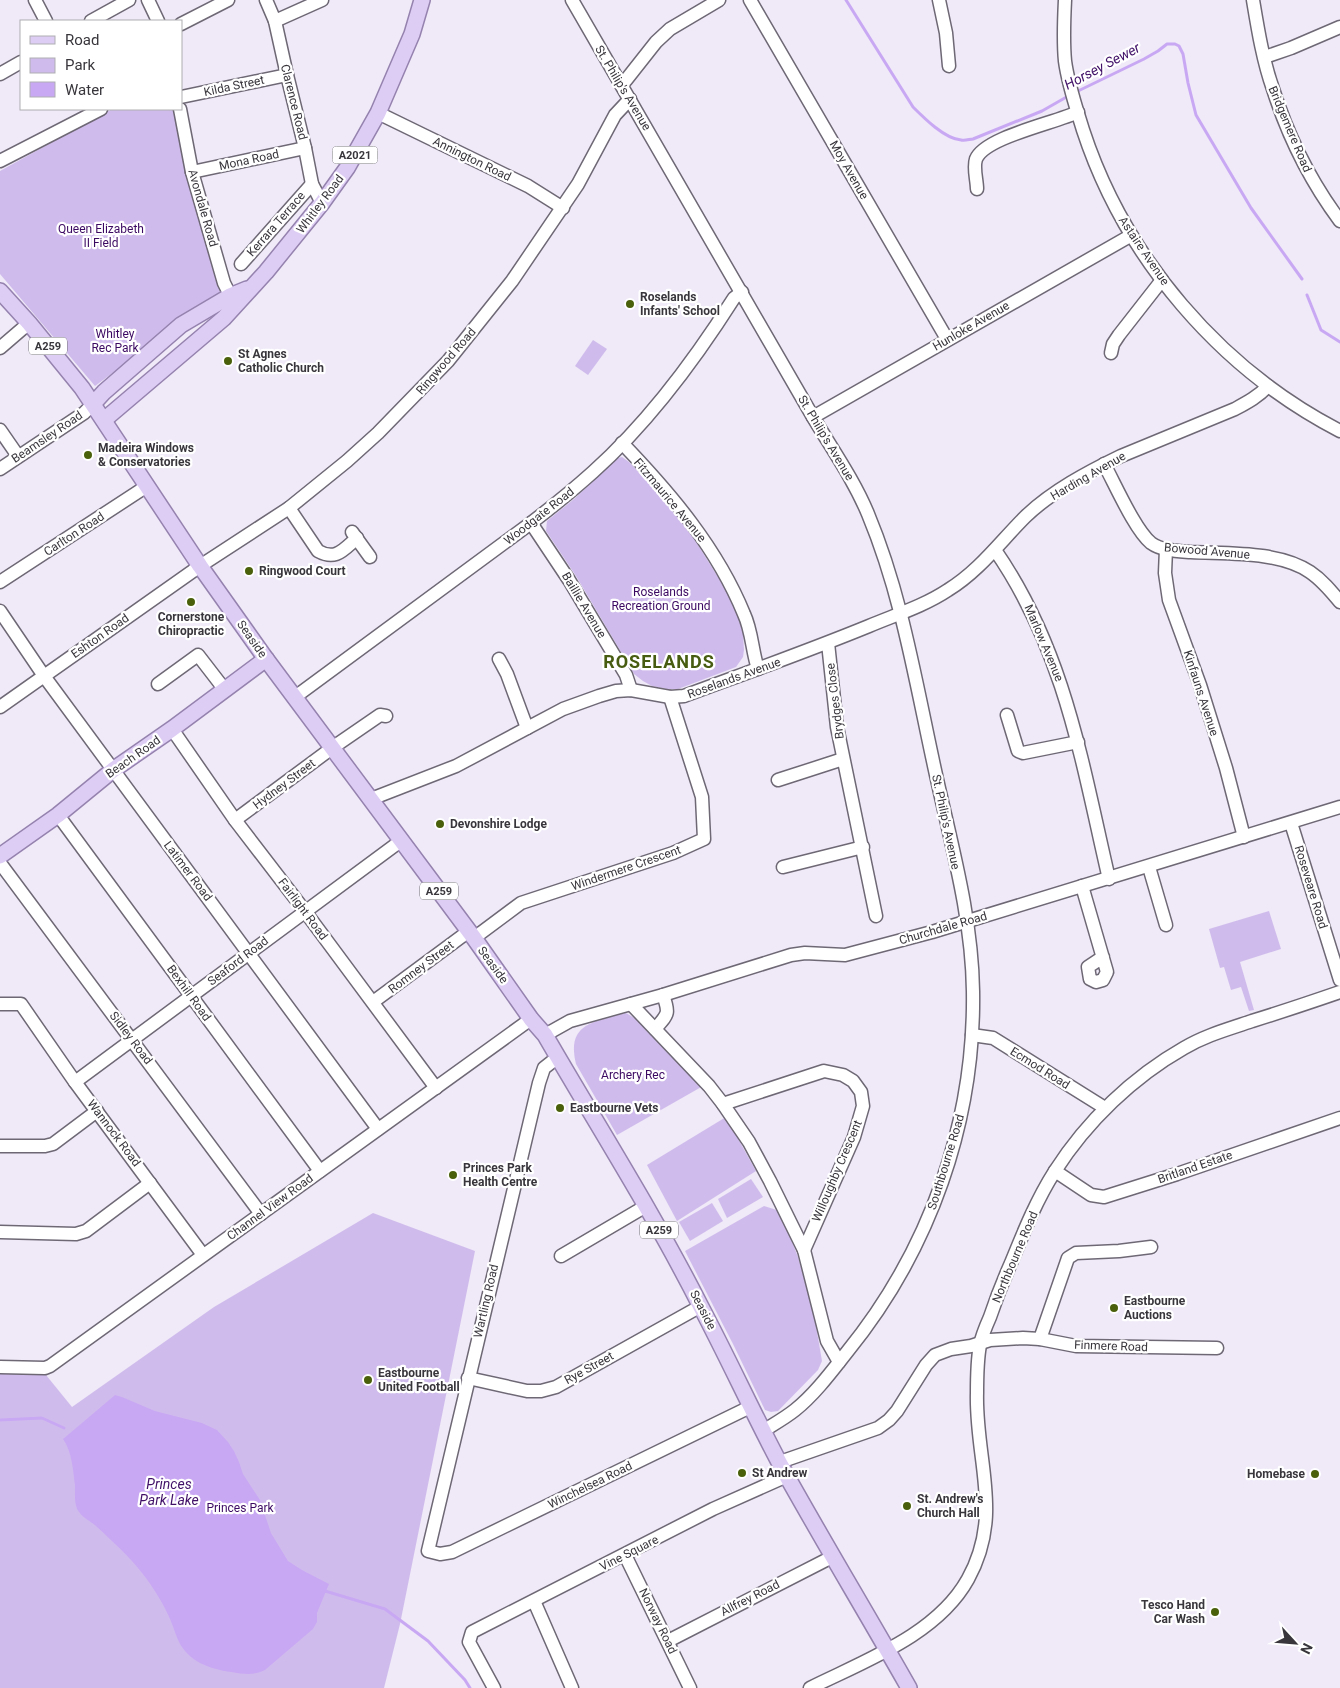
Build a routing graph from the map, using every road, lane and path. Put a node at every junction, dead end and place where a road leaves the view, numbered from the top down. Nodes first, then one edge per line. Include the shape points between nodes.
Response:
1 (35, 0) edge
2 (129, 0) edge
3 (148, 0) edge
4 (228, 0) edge
5 (266, 0) edge
6 (322, 0) edge
7 (422, 0) edge
8 (572, 0) edge
9 (719, 0) edge
10 (750, 0) edge
11 (939, 0) edge
12 (1065, 0) edge
13 (1253, 0) edge
14 (45, 20) edge
15 (93, 20) edge
16 (158, 20) edge
17 (275, 22) junction
18 (182, 23) edge
19 (1340, 27) edge
20 (1264, 57) junction
21 (20, 63) edge
22 (949, 66) dead end
23 (0, 74) edge
24 (286, 74) junction
25 (620, 83) junction
26 (182, 97) edge
27 (630, 99) junction
28 (1076, 108) junction
29 (99, 110) edge
30 (180, 110) edge
31 (378, 113) junction
32 (305, 148) junction
33 (0, 161) edge
34 (192, 172) junction
35 (312, 184) junction
36 (978, 189) dead end
37 (322, 203) junction
38 (563, 208) junction
39 (1340, 221) edge
40 (1130, 236) junction
41 (241, 264) dead end
42 (1162, 280) junction
43 (0, 291) edge
44 (742, 292) junction
45 (233, 301) junction
46 (30, 323) junction
47 (947, 339) junction
48 (0, 348) edge
49 (1111, 353) dead end
50 (1268, 386) junction
51 (93, 404) junction
52 (813, 418) junction
53 (104, 420) junction
54 (0, 430) edge
55 (1340, 431) edge
56 (622, 443) junction
57 (18, 456) junction
58 (1104, 464) junction
59 (0, 469) edge
60 (147, 486) junction
61 (290, 508) junction
62 (531, 523) junction
63 (1166, 549) junction
64 (995, 550) junction
65 (370, 557) dead end
66 (200, 566) junction
67 (0, 582) edge
68 (1340, 602) edge
69 (0, 611) edge
70 (902, 613) junction
71 (828, 643) junction
72 (266, 659) junction
73 (499, 659) dead end
74 (758, 669) junction
75 (44, 676) junction
76 (158, 684) dead end
77 (225, 690) junction
78 (631, 690) junction
79 (294, 697) junction
80 (670, 697) junction
81 (0, 707) edge
82 (1007, 715) dead end
83 (386, 716) dead end
84 (528, 728) junction
85 (172, 730) junction
86 (1078, 742) junction
87 (332, 748) junction
88 (843, 759) junction
89 (113, 770) junction
90 (778, 780) dead end
91 (371, 799) junction
92 (1340, 807) edge
93 (58, 815) junction
94 (235, 820) junction
95 (1291, 823) junction
96 (1244, 837) junction
97 (402, 840) junction
98 (863, 847) junction
99 (0, 856) edge
100 (0, 863) edge
101 (783, 867) dead end
102 (1149, 867) junction
103 (1109, 879) junction
104 (1082, 886) junction
105 (305, 911) junction
106 (876, 916) dead end
107 (967, 922) junction
108 (1166, 925) dead end
109 (471, 935) junction
110 (249, 953) junction
111 (1103, 957) dead end
112 (1340, 980) edge
113 (1340, 992) edge
114 (663, 995) junction
115 (191, 996) junction
116 (373, 1002) junction
117 (0, 1004) edge
118 (631, 1004) junction
119 (531, 1019) junction
120 (655, 1029) junction
121 (545, 1035) junction
122 (972, 1035) junction
123 (132, 1039) junction
124 (558, 1057) junction
125 (75, 1082) junction
126 (436, 1088) junction
127 (723, 1104) junction
128 (1105, 1108) junction
129 (97, 1111) junction
130 (1340, 1118) edge
131 (378, 1129) junction
132 (0, 1146) edge
133 (320, 1171) junction
134 (1055, 1171) junction
135 (150, 1183) junction
136 (646, 1206) junction
137 (261, 1214) junction
138 (0, 1232) edge
139 (1151, 1247) dead end
140 (804, 1250) junction
141 (203, 1255) junction
142 (561, 1256) dead end
143 (701, 1306) junction
144 (1040, 1339) junction
145 (980, 1343) junction
146 (1217, 1348) dead end
147 (839, 1362) junction
148 (0, 1367) edge
149 (468, 1378) junction
150 (750, 1407) junction
151 (763, 1431) junction
152 (780, 1462) junction
153 (787, 1476) junction
154 (428, 1551) joint
155 (625, 1555) junction
156 (832, 1557) junction
157 (534, 1601) junction
158 (668, 1641) junction
159 (887, 1650) junction
160 (494, 1688) edge
161 (572, 1688) edge
162 (690, 1688) edge
163 (810, 1688) edge
164 (909, 1688) edge

1 - 14 street
2 - 15 street
3 - 16 street
4 - 18 street
5 - 17 street, Clarence Road
6 - 17 street
7 - 31 main road, Whitley Road / A2021 via 409,42
8 - 25 street, St. Philip's Avenue
9 - 25 street via 670,29
10 - 47 street, Moy Avenue
11 - 22 street
12 - 28 street, Astaire Avenue via 1064,36 1069,83
13 - 20 street, Bridgemere Road
17 - 24 street, Clarence Road
19 - 20 street
20 - 39 street, Bridgemere Road via 1281,112 1310,177
21 - 23 street
24 - 26 street, Kilda Street
24 - 32 street, Clarence Road
25 - 27 street, St. Philip's Avenue
27 - 38 street, Ringwood Road via 614,115
27 - 44 street, St. Philip's Avenue
28 - 36 street via 982,150 974,166
28 - 40 street, Astaire Avenue via 1094,161
29 - 33 street
30 - 34 street, Avondale Road
31 - 37 main road, Whitley Road / A2021 via 347,168
31 - 38 street, Annington Road via 528,186
32 - 34 street, Mona Road
32 - 35 street, Clarence Road
34 - 45 street, Avondale Road via 224,283
35 - 37 street, Clarence Road
35 - 41 street, Kerrara Terrace
37 - 45 main road, Whitley Road / A2021 via 271,266
38 - 61 street, Ringwood Road via 512,281 448,361 378,433
40 - 42 street, Astaire Avenue
40 - 47 street, Hunloke Avenue
42 - 49 street via 1119,335
42 - 50 street, Astaire Avenue via 1219,344
43 - 46 main road, Seaside / A259
44 - 52 street, St. Philip's Avenue
44 - 56 street, Woodgate Road via 734,298 693,360
45 - 51 main road, Whitley Road / A2021 via 181,325
45 - 53 main road, Whitley Road / A2021 via 208,333
46 - 48 street
46 - 51 main road, Seaside / A259
47 - 52 street, Hunloke Avenue
50 - 55 street, Astaire Avenue
50 - 58 street, Harding Avenue via 1261,394 1235,409
51 - 53 main road, Seaside / A259
51 - 57 street, Beamsley Road
52 - 70 street, St. Philip's Avenue via 868,512
53 - 60 main road, Seaside / A259
54 - 57 street
56 - 62 street, Woodgate Road via 588,477
56 - 74 street, Fitzmaurice Avenue via 694,525 712,551 745,615
57 - 59 street, Beamsley Road
58 - 63 street, Bowood Avenue via 1143,534 1150,542
58 - 64 street, Harding Avenue via 1055,493 1026,516
60 - 66 main road, Seaside / A259
60 - 67 street, Carlton Road
61 - 65 street via 318,551 336,555 354,535
61 - 66 street, Ringwood Road
62 - 78 street, Baillie Avenue via 626,675
62 - 79 street, Woodgate Road
63 - 68 street, Bowood Avenue via 1280,559 1296,564 1322,581
63 - 96 street, Kinfauns Avenue via 1169,600 1200,685
64 - 70 street, Harding Avenue via 948,590
64 - 86 street, Marlow Avenue via 1039,627 1064,691
66 - 72 main road, Seaside / A259
66 - 75 street, Eshton Road
69 - 75 street, Latimer Road
70 - 71 street, Roselands Avenue
70 - 107 street, St. Philip's Avenue
71 - 74 street, Roselands Avenue
71 - 88 street, Brydges Close
72 - 77 main road, Beach Road
72 - 79 main road, Seaside / A259
73 - 84 street
74 - 80 street, Roselands Avenue via 684,696
75 - 81 street, Eshton Road
75 - 89 street, Latimer Road
76 - 77 street via 198,655
77 - 85 main road, Beach Road
78 - 80 street, Roselands Avenue
78 - 84 street, Roselands Avenue via 616,691 563,709
79 - 87 main road, Seaside / A259
80 - 109 street, Windermere Crescent via 702,797 704,839 672,854 522,903
82 - 86 street via 1018,751 1022,753
83 - 87 street, Hydney Street via 380,715
84 - 91 street, Roselands Avenue via 456,766
85 - 89 main road, Beach Road
85 - 94 street, Fairlight Road
86 - 103 street, Marlow Avenue
87 - 91 main road, Seaside / A259
87 - 94 street, Hydney Street
88 - 90 street
88 - 98 street, Brydges Close
89 - 93 main road, Beach Road
89 - 110 street, Latimer Road
91 - 97 main road, Seaside / A259
92 - 95 street, Churchdale Road
93 - 99 main road, Beach Road
93 - 115 street, Bexhill Road
94 - 105 street, Fairlight Road
95 - 96 street, Churchdale Road
95 - 112 street, Roseveare Road
96 - 102 street, Churchdale Road
97 - 105 street, Seaford Road
97 - 109 main road, Seaside / A259
98 - 101 street
98 - 106 street, Brydges Close
100 - 123 street, Sidley Road
102 - 103 street, Churchdale Road
102 - 108 street
103 - 104 street, Churchdale Road
104 - 107 street, Churchdale Road
104 - 111 street
105 - 110 street, Seaford Road
105 - 116 street, Fairlight Road
107 - 114 street, Churchdale Road via 845,955 791,955
107 - 122 street, Southbourne Road via 973,990
109 - 116 street, Romney Street
109 - 119 main road, Seaside / A259
110 - 115 street, Seaford Road
110 - 131 street, Latimer Road
113 - 128 street, Northbourne Road via 1207,1036 1161,1063
114 - 118 street, Churchdale Road
114 - 120 street via 666,1016
115 - 123 street, Seaford Road
115 - 133 street, Bexhill Road
116 - 126 street, Fairlight Road
117 - 125 street, Wannock Road via 21,1004
118 - 120 street, Willoughby Crescent
118 - 121 street, Churchdale Road via 570,1021
119 - 121 main road, Seaside / A259
119 - 126 street, Channel View Road
120 - 127 street, Willoughby Crescent
121 - 124 main road, Seaside / A259
122 - 128 street, Ecmod Road via 993,1038
122 - 147 street, Southbourne Road via 965,1092 937,1198 916,1248 862,1334
123 - 125 street, Seaford Road
123 - 137 street, Sidley Road
124 - 136 main road, Seaside / A259
124 - 149 street, Wartling Road via 544,1068 539,1083
125 - 129 street, Wannock Road
126 - 131 street, Channel View Road
127 - 140 street, Willoughby Crescent via 749,1142
127 - 140 street, Willoughby Crescent via 824,1071 852,1080 861,1092 863,1106 854,1137
128 - 134 street, Northbourne Road
129 - 132 street via 53,1144
129 - 135 street, Wannock Road
130 - 134 street, Britland Estate via 1104,1197 1091,1196
131 - 133 street, Channel View Road
133 - 137 street, Channel View Road
134 - 145 street, Northbourne Road via 1024,1232
135 - 138 street via 86,1231 76,1234
135 - 141 street, Wannock Road
136 - 142 street
136 - 143 main road, Seaside / A259
137 - 141 street, Channel View Road
139 - 144 street via 1076,1253 1068,1258
140 - 147 street, Willoughby Crescent via 827,1341
141 - 148 street, Channel View Road via 50,1366
143 - 149 street, Rye Street via 556,1387 527,1391
143 - 150 main road, Seaside / A259
144 - 145 street, Finmere Road
144 - 146 street, Finmere Road via 1076,1346
145 - 152 street, Finmere Road via 935,1355 897,1411 878,1428
145 - 159 street, Northbourne Road via 976,1397 987,1499 981,1546 968,1579 946,1608
147 - 151 street, Southbourne Road via 796,1409
149 - 154 street, Wartling Road
150 - 151 main road, Seaside / A259
150 - 154 street, Winchelsea Road via 452,1552
151 - 152 main road, Seaside / A259
152 - 153 main road, Seaside / A259
153 - 155 street, Vine Square via 713,1509
153 - 156 main road, Seaside / A259
155 - 157 street, Vine Square
155 - 158 street, Norway Road
156 - 158 street, Allfrey Road
156 - 159 main road, Seaside / A259
157 - 160 street, Vine Square via 472,1632 470,1642
157 - 161 street
158 - 162 street, Norway Road
159 - 163 street, Northbourne Road
159 - 164 main road, Seaside / A259

